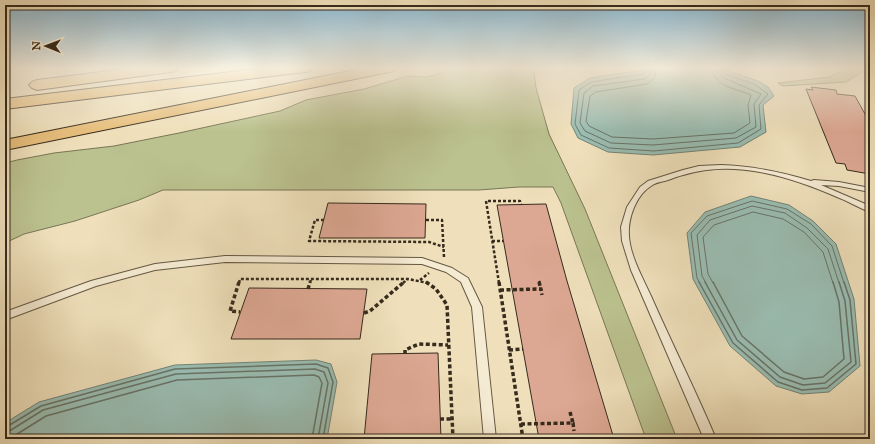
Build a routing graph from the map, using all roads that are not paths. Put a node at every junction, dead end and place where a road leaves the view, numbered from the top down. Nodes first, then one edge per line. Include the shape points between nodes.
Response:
1 (132, 89) edge
2 (286, 89) edge
3 (5, 104) edge
4 (5, 145) edge
5 (805, 182) junction
6 (870, 190) edge
7 (870, 209) edge
8 (5, 316) edge
9 (490, 439) edge
10 (710, 439) edge

1 - 3 highway
2 - 4 highway
5 - 6 lane via 839,184
5 - 7 lane
5 - 10 lane via 744,168 698,168 647,185 634,201 627,216 625,232 628,250
8 - 9 lane via 94,283 155,267 225,259 422,261 449,270 465,280 477,307

